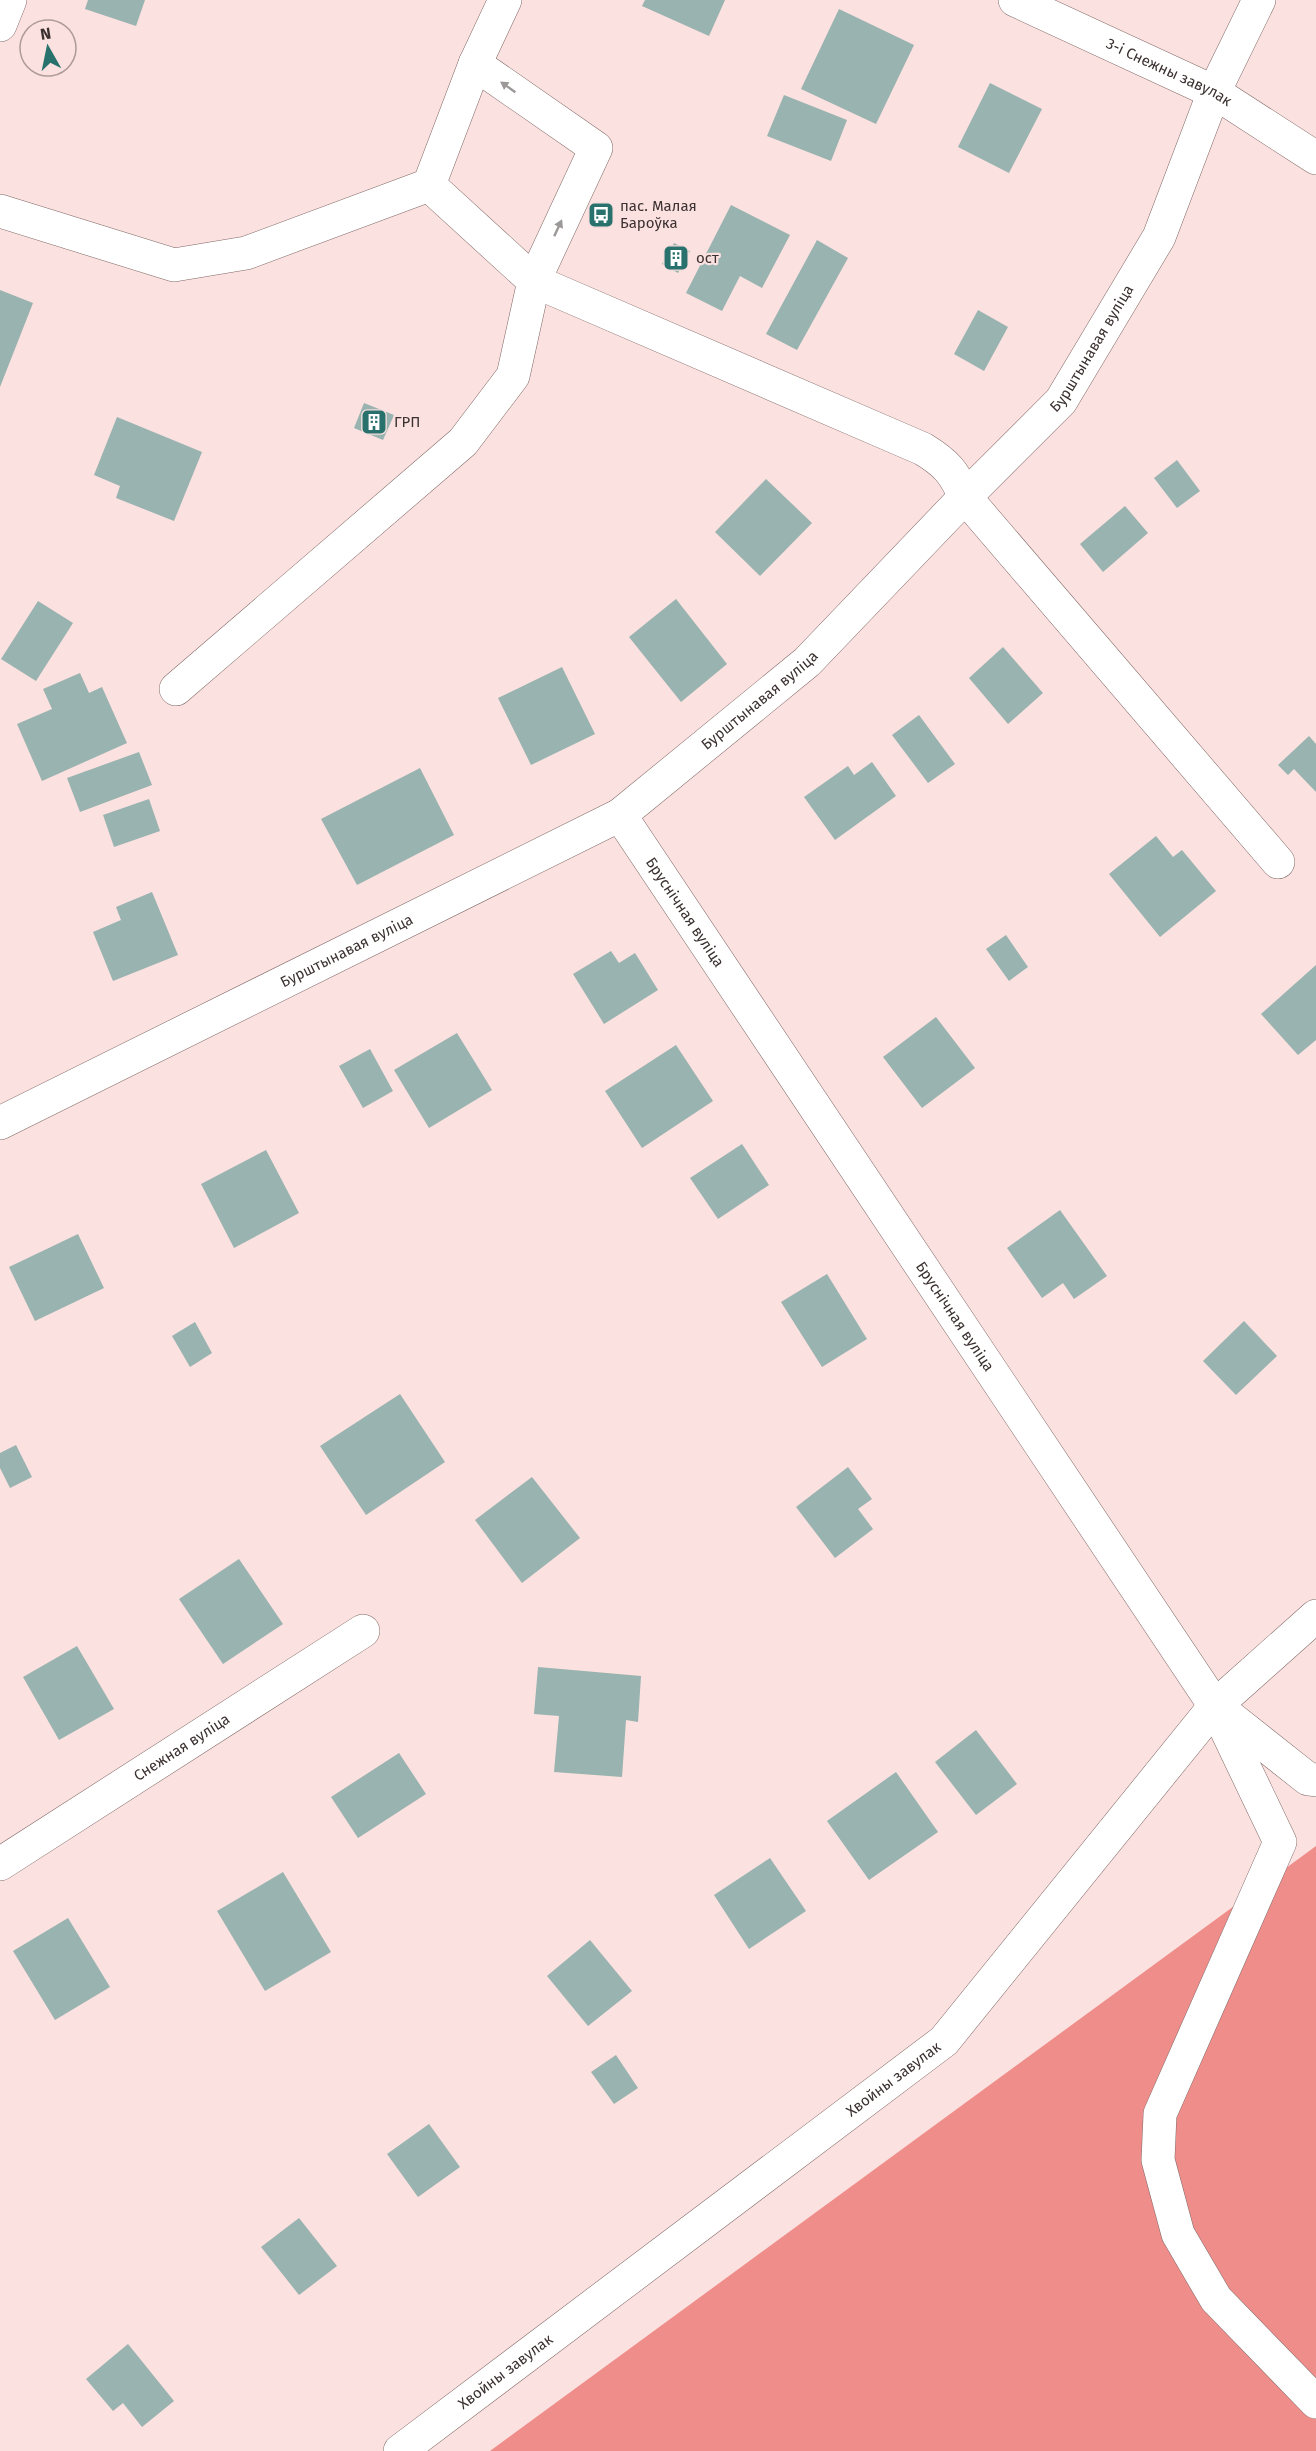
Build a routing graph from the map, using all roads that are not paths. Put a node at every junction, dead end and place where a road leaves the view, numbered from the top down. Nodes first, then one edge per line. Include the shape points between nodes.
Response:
1 (10, 0) edge
2 (505, 0) edge
3 (1015, 0) edge
4 (1258, 0) edge
5 (0, 25) edge
6 (475, 64) junction
7 (1214, 92) junction
8 (1316, 158) edge
9 (429, 185) junction
10 (0, 211) edge
11 (534, 281) junction
12 (965, 496) junction
13 (176, 689) dead end
14 (620, 815) junction
15 (1278, 862) dead end
16 (0, 1123) edge
17 (1316, 1616) edge
18 (363, 1631) dead end
19 (1215, 1706) junction
20 (1316, 1780) edge
21 (0, 1864) edge
22 (1316, 2402) edge
23 (400, 2451) edge

1 - 5 street
2 - 6 street
3 - 7 street, 3-і Снежны завулак
4 - 7 street, Бурштынавая вуліца
6 - 9 street
11 -> 6 street via 596,148
7 - 8 street, 3-і Снежны завулак
7 - 12 street, Бурштынавая вуліца via 1159,237 1061,401
9 - 10 street via 246,253 174,265
9 - 11 street
11 - 12 street via 922,449 955,474
11 - 13 street via 513,376 463,442
12 - 14 street, Бурштынавая вуліца via 807,662
12 - 15 street
14 - 16 street, Бурштынавая вуліца
14 - 19 street, Бруснічная вуліца
17 - 19 street
18 - 21 street, Снежная вуліца
19 - 20 street via 1308,1779
19 - 22 street via 1280,1842 1160,2114 1158,2160 1178,2234 1216,2299
19 - 23 street, Хвойны завулак via 944,2041

